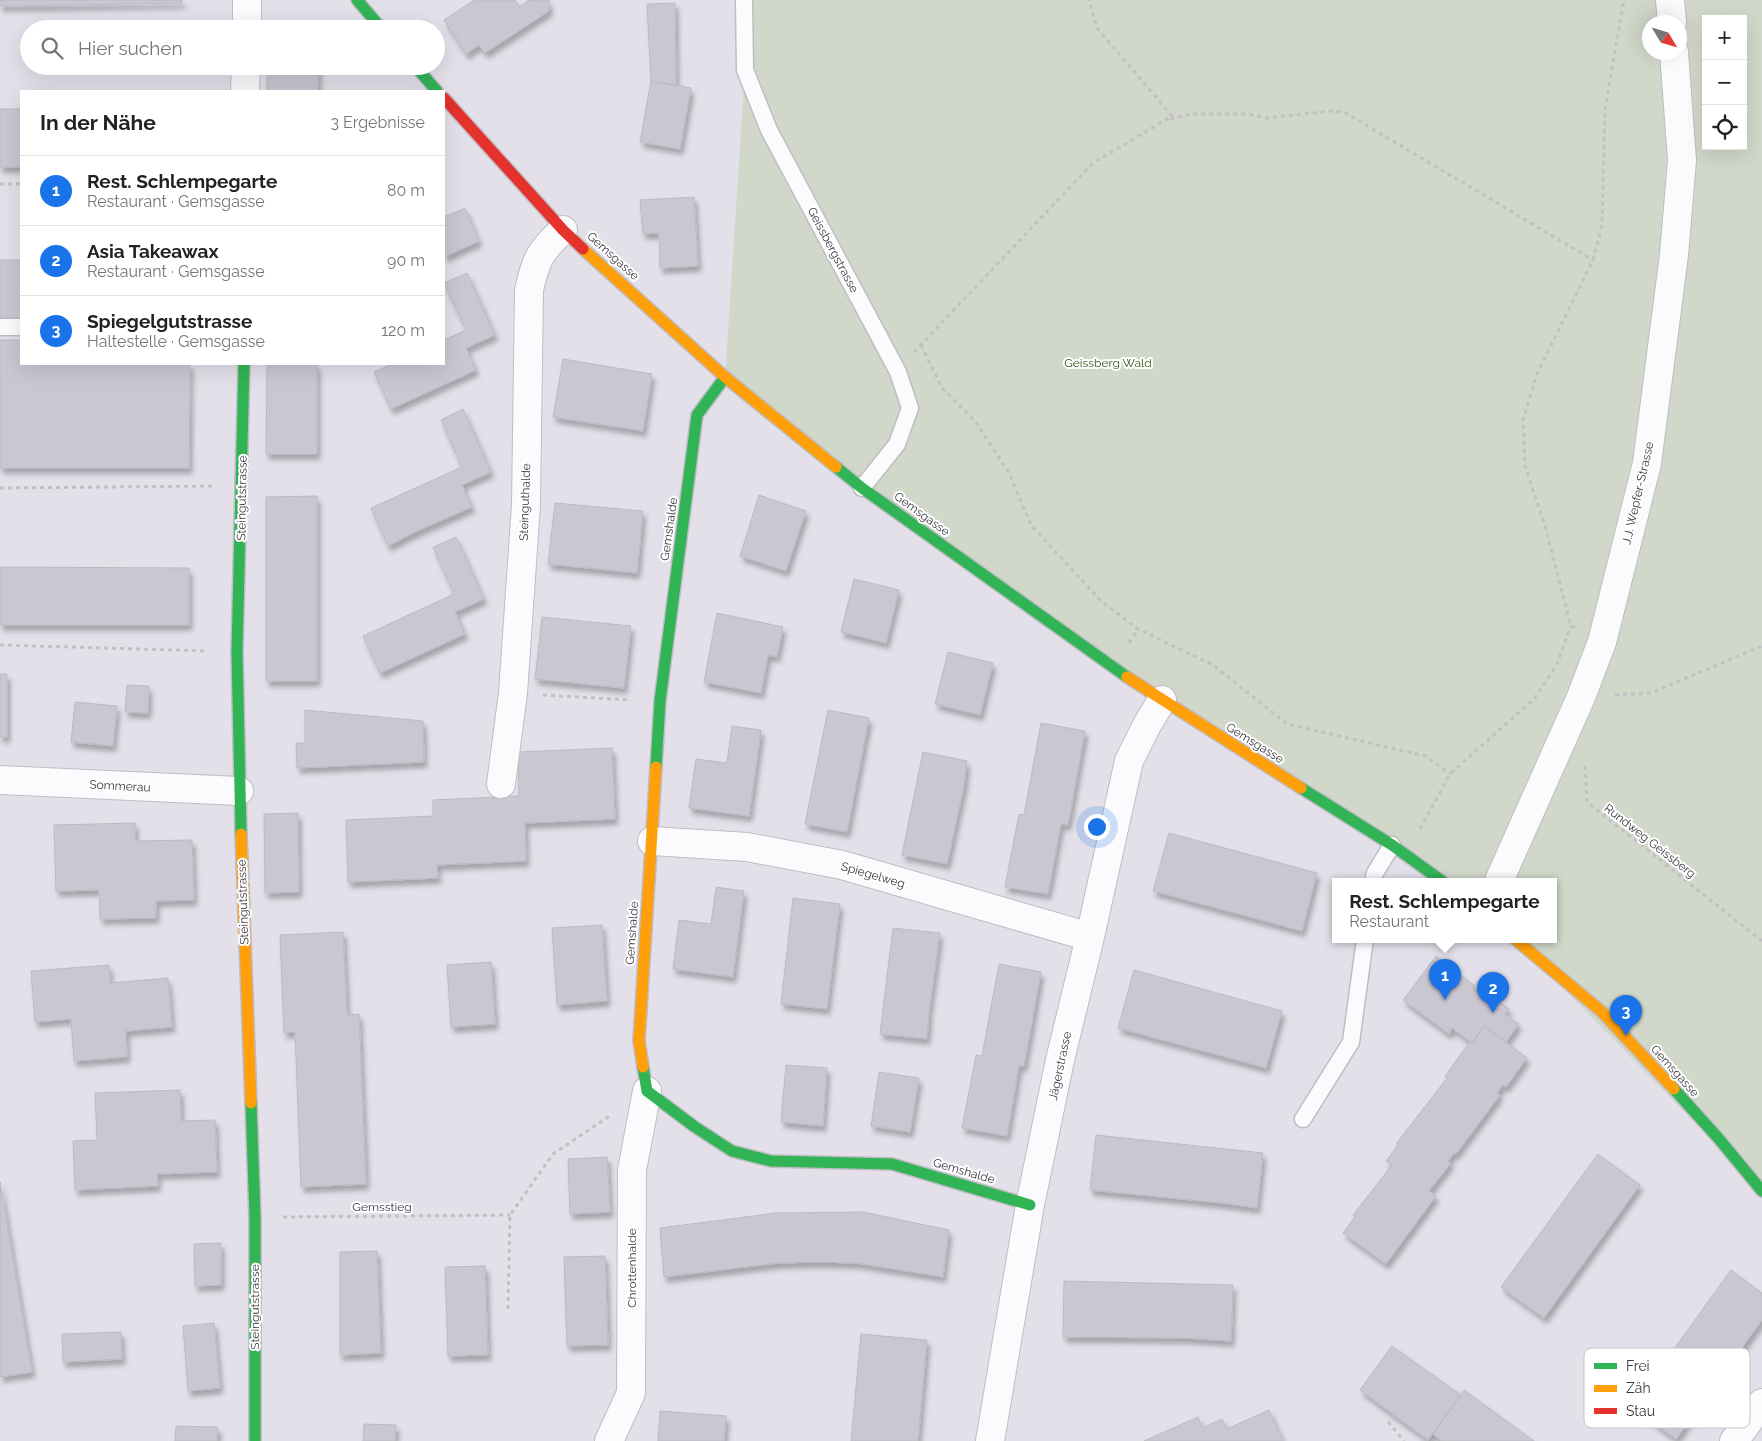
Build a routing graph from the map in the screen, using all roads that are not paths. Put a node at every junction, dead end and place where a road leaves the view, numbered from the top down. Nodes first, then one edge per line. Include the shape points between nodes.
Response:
1 (247, 0) edge
2 (358, 0) edge
3 (744, 0) edge
4 (1670, 0) edge
5 (1671, 15) edge
6 (246, 20) edge
7 (375, 20) edge
8 (1675, 60) edge
9 (246, 75) edge
10 (423, 75) edge
11 (245, 90) edge
12 (437, 90) edge
13 (445, 99) edge
14 (564, 230) junction
15 (0, 328) edge
16 (20, 328) edge
17 (244, 365) edge
18 (725, 378) junction
19 (862, 488) junction
20 (1162, 700) junction
21 (0, 780) edge
22 (501, 784) dead end
23 (239, 791) junction
24 (652, 841) junction
25 (1392, 845) junction
26 (1374, 878) edge
27 (1438, 878) edge
28 (1501, 878) edge
29 (1090, 937) junction
30 (1364, 943) edge
31 (1520, 943) edge
32 (647, 1091) junction
33 (1303, 1119) dead end
34 (1762, 1191) edge
35 (1030, 1205) junction
36 (1762, 1403) edge
37 (1750, 1419) edge
38 (1744, 1428) edge
39 (255, 1441) edge
40 (609, 1441) edge
41 (990, 1441) edge
42 (1734, 1441) edge

1 - 6 street
2 - 7 street
3 - 19 lane, Geissbergstrasse via 745,70 769,130 898,372 910,408 897,444
4 - 5 street
8 - 28 street, J.J. Wepfer-Strasse via 1682,160 1674,255 1647,463 1602,642
9 - 11 street
10 - 12 street
13 - 14 street, Gemsgasse
14 - 18 street, Gemsgasse
14 - 22 street, Steinguthalde via 547,244 534,265 529,290 526,505 513,693
15 - 16 lane
17 - 23 street, Steingutstrasse via 237,652
18 - 19 street, Gemsgasse
18 - 24 street, Gemshalde via 697,415 660,701
19 - 20 street, Gemsgasse
20 - 25 street, Gemsgasse
20 - 29 street, Jägerstrasse via 1129,761
21 - 23 street, Sommerau
23 - 39 street, Steingutstrasse via 255,1217
24 - 29 street, Spiegelweg via 748,847 842,866
24 - 32 street, Gemshalde via 639,1041
25 - 26 lane
25 - 27 street, Gemsgasse
29 - 35 street, Jägerstrasse
30 - 33 lane via 1351,1042
31 - 34 street, Gemsgasse via 1626,1036
32 - 35 street, Gemshalde via 732,1152 771,1161 892,1164
32 - 40 street, Chrottenhalde via 632,1170 631,1393
35 - 41 street, Jägerstrasse
36 - 37 street
38 - 42 street

